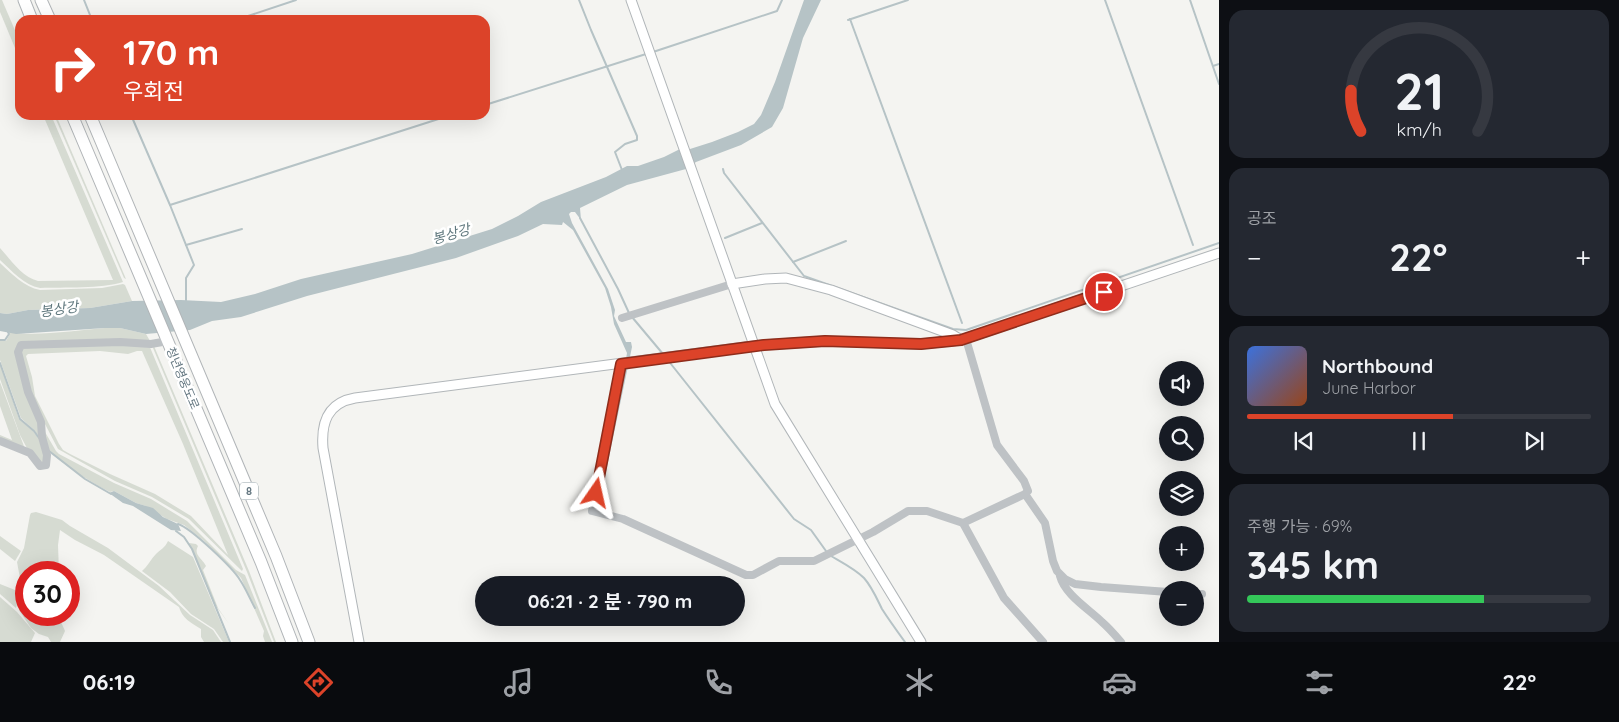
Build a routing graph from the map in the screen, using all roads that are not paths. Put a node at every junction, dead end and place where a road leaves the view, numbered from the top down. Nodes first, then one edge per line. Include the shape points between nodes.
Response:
1 (24, 0) edge
2 (42, 0) edge
3 (631, 0) edge
4 (30, 15) edge
5 (48, 15) edge
6 (74, 120) edge
7 (92, 120) edge
8 (1219, 253) edge
9 (734, 289) junction
10 (622, 318) dead end
11 (963, 339) junction
12 (168, 342) junction
13 (622, 363) junction
14 (0, 441) edge
15 (1025, 494) junction
16 (963, 523) junction
17 (858, 539) junction
18 (1060, 574) junction
19 (1159, 591) edge
20 (292, 642) edge
21 (309, 642) edge
22 (359, 642) edge
23 (921, 642) edge
24 (1043, 642) edge
25 (1121, 642) edge

1 - 4 highway
2 - 5 highway
3 - 9 main road
6 - 12 highway, 청년영웅도로 / 8
7 - 21 highway, 청년영웅도로 / 8 via 276,556
8 - 11 main road
9 - 10 street
9 - 11 main road via 765,279 786,278 831,290
9 - 17 main road via 775,404
11 - 13 main road, bridge via 921,344 825,341 764,345
11 - 15 street via 993,435 1027,487
12 - 14 street via 21,345 18,352 28,392 42,422 46,465 40,466 30,453
12 - 20 highway, 청년영웅도로 / 8
13 - 17 street via 592,511 623,519 746,575 753,575 779,561 814,561
13 - 22 main road via 355,398 340,402 331,410 323,433 323,448
15 - 16 street
15 - 18 street via 1045,523 1053,561
16 - 17 street via 916,510 902,514
16 - 24 street via 1004,598
17 - 23 main road
18 - 19 street via 1075,584
18 - 25 street via 1071,593

